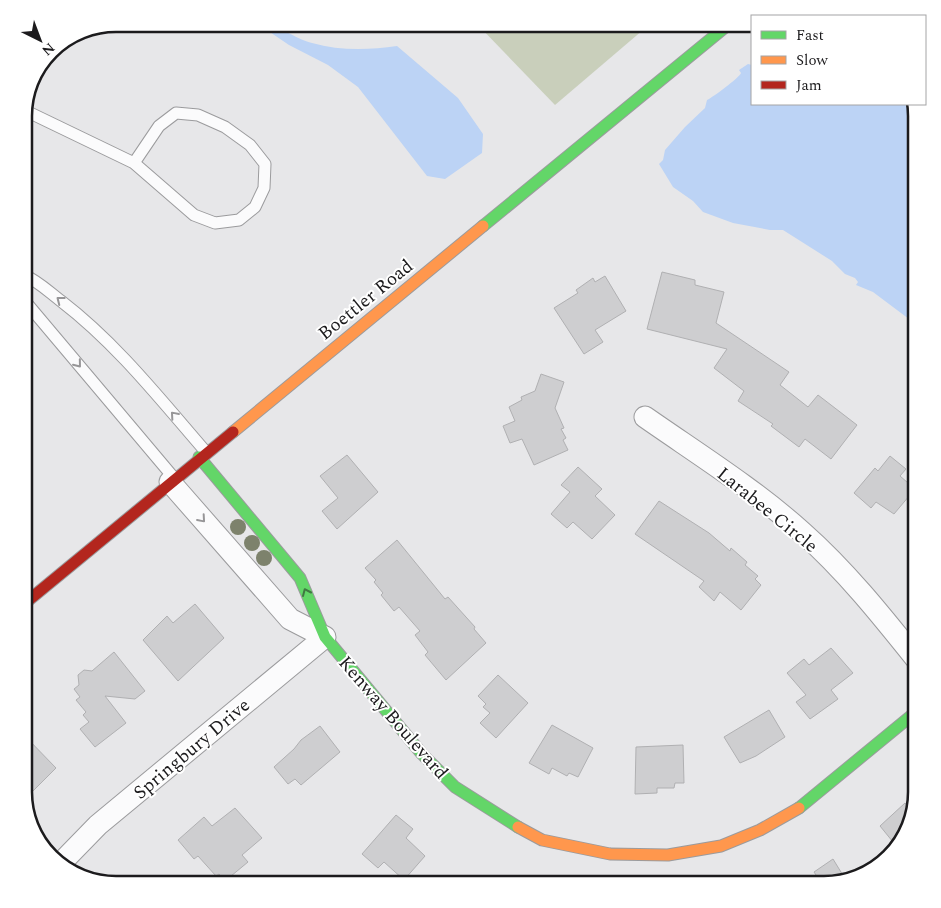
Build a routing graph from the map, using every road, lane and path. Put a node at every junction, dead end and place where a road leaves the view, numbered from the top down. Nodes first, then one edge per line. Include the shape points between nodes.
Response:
1 (718, 33) edge
2 (33, 114) edge
3 (134, 163) junction
4 (33, 281) edge
5 (33, 311) edge
6 (645, 417) dead end
7 (203, 455) junction
8 (172, 480) junction
9 (32, 597) edge
10 (325, 637) junction
11 (908, 649) edge
12 (908, 719) edge
13 (66, 858) edge

1 - 7 street, Boettler Road
2 - 3 lane
3 - 3 lane via 194,215 216,223 239,220 255,207 264,188 264,164 250,145 225,127 198,115 176,113 159,126
7 -> 4 lane via 126,359 99,332
5 -> 8 lane
6 - 11 street, Larabee Circle via 802,532 867,598
7 - 8 street, Boettler Road
10 -> 7 street, Kenway Boulevard via 300,578
8 - 9 street, Boettler Road
8 -> 10 street, Kenway Boulevard via 290,619
10 - 12 street, Kenway Boulevard via 455,787 542,840 610,854 668,855 721,846 760,830 805,805
10 - 13 street, Springbury Drive via 98,825

